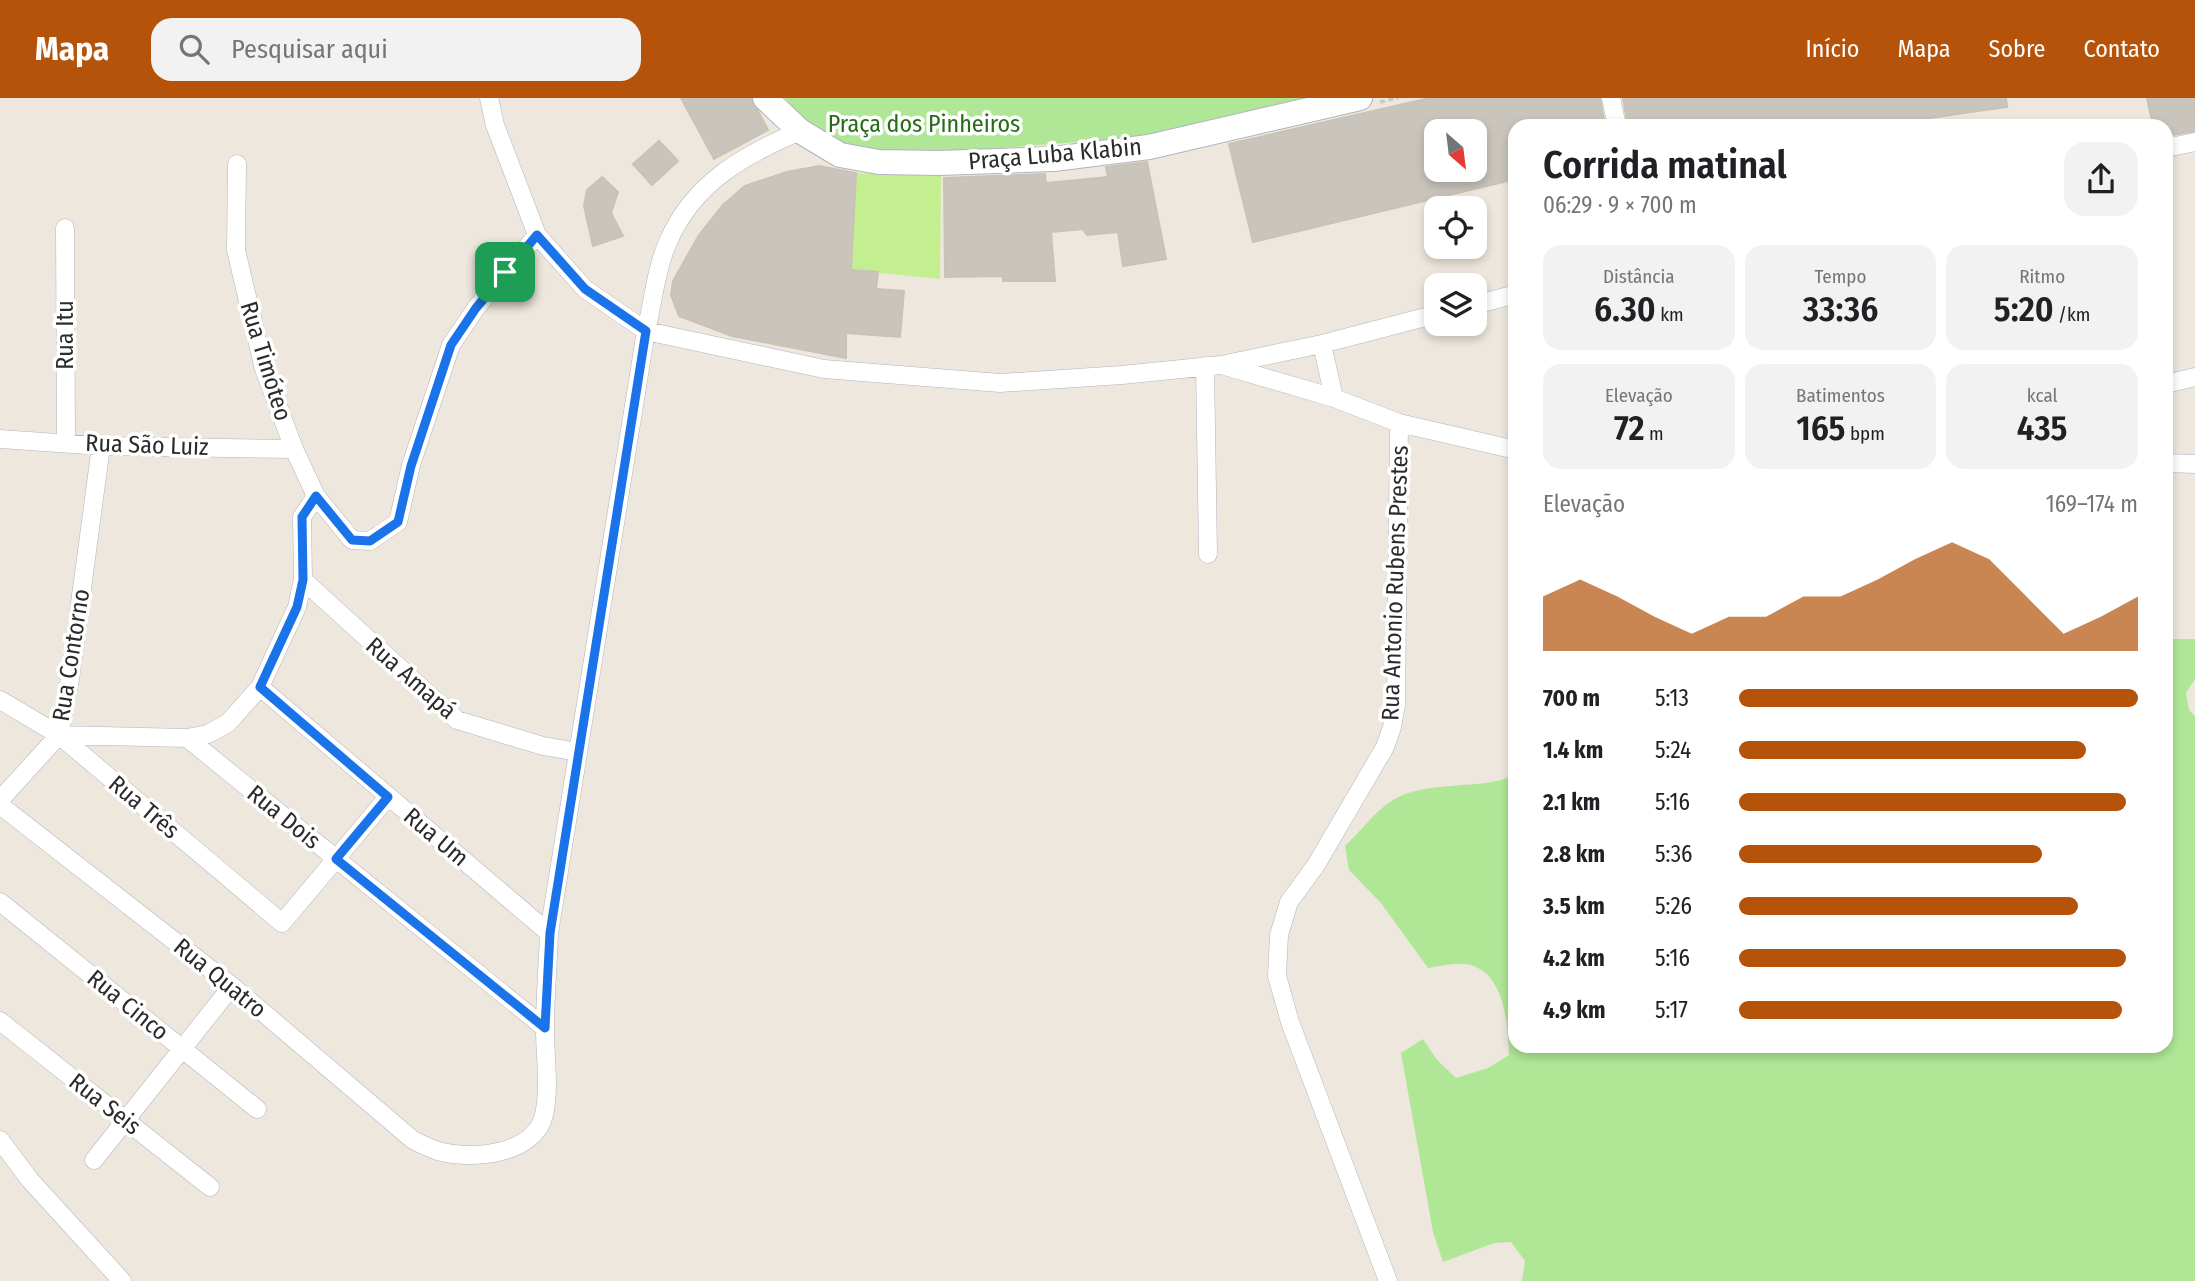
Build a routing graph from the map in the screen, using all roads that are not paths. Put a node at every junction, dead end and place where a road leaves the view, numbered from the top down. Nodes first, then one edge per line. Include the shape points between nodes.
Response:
1 (489, 98) edge
2 (765, 98) edge
3 (1360, 98) edge
4 (1611, 98) edge
5 (1616, 119) edge
6 (800, 131) junction
7 (2195, 142) edge
8 (2173, 147) edge
9 (237, 164) dead end
10 (65, 228) dead end
11 (537, 235) junction
12 (1508, 296) edge
13 (1487, 302) edge
14 (1424, 317) edge
15 (646, 331) junction
16 (1322, 344) junction
17 (1213, 366) junction
18 (2195, 377) edge
19 (2173, 382) edge
20 (1334, 398) junction
21 (1399, 423) junction
22 (0, 439) edge
23 (65, 442) junction
24 (101, 446) junction
25 (1508, 448) edge
26 (294, 449) junction
27 (2173, 463) edge
28 (2195, 464) edge
29 (316, 496) junction
30 (1208, 554) dead end
31 (303, 580) junction
32 (260, 687) junction
33 (0, 701) edge
34 (59, 735) junction
35 (187, 738) junction
36 (578, 752) junction
37 (388, 797) junction
38 (0, 802) edge
39 (336, 859) junction
40 (0, 902) edge
41 (550, 933) junction
42 (232, 986) junction
43 (0, 1021) edge
44 (545, 1028) junction
45 (182, 1049) junction
46 (257, 1109) dead end
47 (127, 1121) junction
48 (0, 1140) edge
49 (94, 1160) dead end
50 (210, 1187) dead end
51 (122, 1281) edge
52 (1388, 1281) edge

1 - 11 street
2 - 6 main road, Praça Luba Klabin
3 - 6 main road, Praça Luba Klabin via 1149,147 1054,159 879,162 840,155
4 - 5 street
6 - 15 street via 735,163 706,185 683,212 667,244
7 - 8 street
9 - 26 street, Rua Timóteo via 236,250 264,369
10 - 23 street, Rua Itu
11 - 15 street via 585,289
11 - 29 street, Rua Timóteo via 451,345 411,466 398,522 370,541 352,540
12 - 13 street
14 - 16 street
15 - 17 street via 824,369 1000,383
15 - 36 street
16 - 17 street
16 - 20 street
17 - 20 street
17 - 30 street
18 - 19 street
20 - 21 street
21 - 25 street
21 - 52 street, Rua Antonio Rubens Prestes via 1392,727 1323,853 1289,902 1279,935 1277,976 1290,1022
22 - 23 street, Rua São Luiz
23 - 24 street, Rua São Luiz
24 - 26 street, Rua São Luiz
24 - 34 street, Rua Contorno
26 - 29 street, Rua Timóteo
27 - 28 street
29 - 31 street, Rua Contorno via 302,517
31 - 32 street, Rua Contorno via 297,607
31 - 36 street, Rua Amapá via 457,720
32 - 35 street, Rua Contorno via 228,723
32 - 37 street, Rua Um
33 - 34 street, Rua Três
34 - 35 street, Rua Contorno
34 - 38 street
34 - 39 street, Rua Três via 282,923
35 - 39 street, Rua Dois
36 - 41 street
37 - 39 street
37 - 41 street, Rua Um
38 - 42 street, Rua Quatro
39 - 44 street, Rua Dois
40 - 45 street, Rua Cinco
41 - 44 street
42 - 44 street, Rua Quatro via 404,1133 439,1151 484,1155 508,1151 533,1135 544,1117
42 - 45 street
43 - 47 street, Rua Seis
45 - 46 street, Rua Cinco
45 - 47 street
47 - 49 street
47 - 50 street, Rua Seis
48 - 51 street

